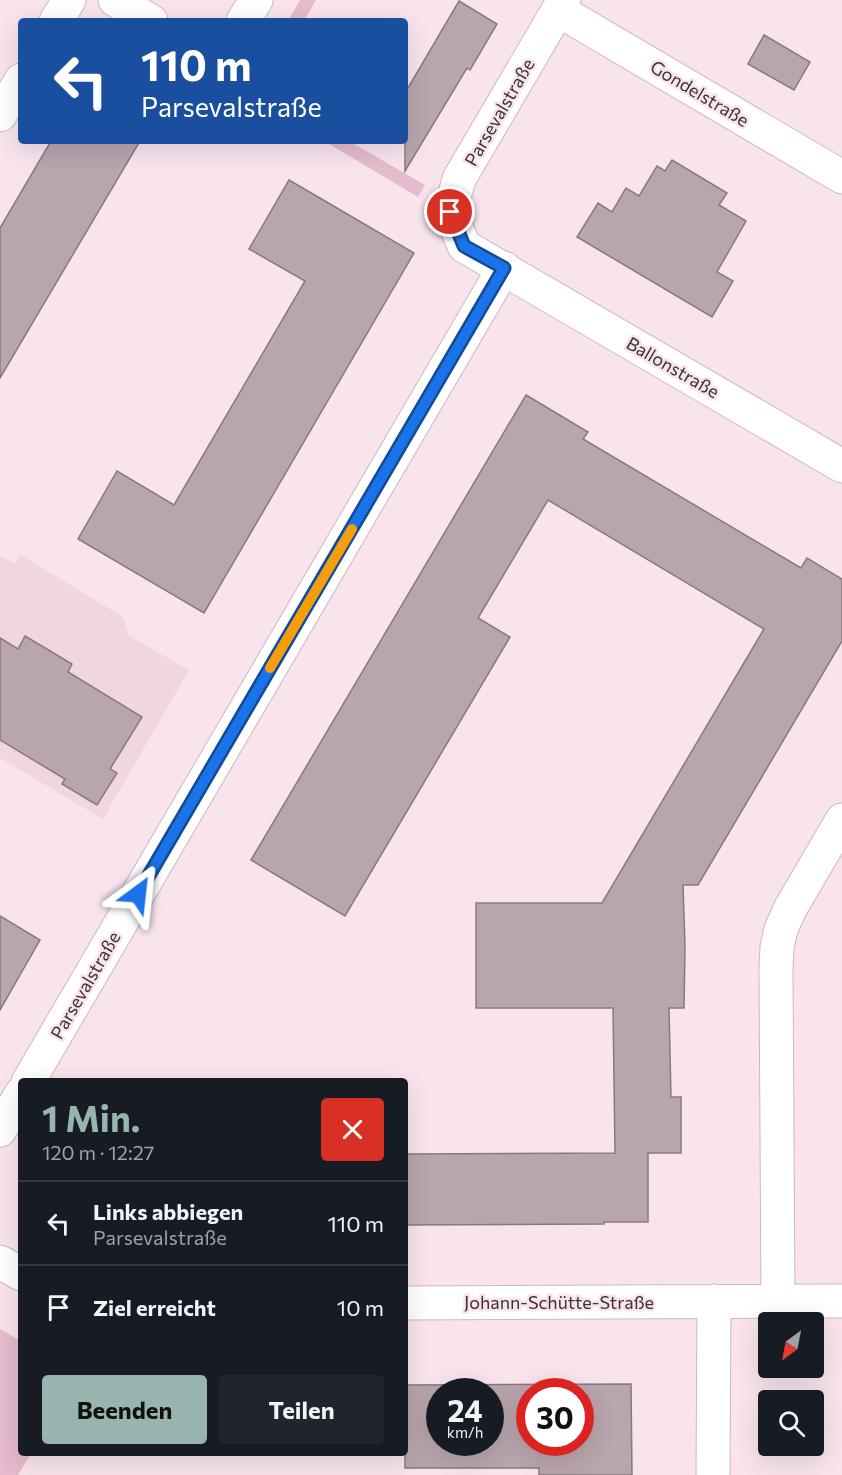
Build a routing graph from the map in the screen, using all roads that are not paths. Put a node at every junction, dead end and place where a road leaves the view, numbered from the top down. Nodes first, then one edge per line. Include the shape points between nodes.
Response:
1 (69, 0) edge
2 (115, 0) edge
3 (256, 0) edge
4 (561, 5) edge
5 (58, 18) edge
6 (146, 18) edge
7 (245, 18) edge
8 (18, 85) edge
9 (0, 115) edge
10 (842, 177) edge
11 (504, 268) junction
12 (842, 466) edge
13 (842, 820) edge
14 (30, 1078) edge
15 (18, 1099) edge
16 (0, 1130) edge
17 (0, 1262) edge
18 (18, 1272) edge
19 (714, 1301) junction
20 (778, 1301) junction
21 (842, 1301) edge
22 (408, 1303) edge
23 (713, 1475) edge

1 - 5 street
2 - 6 street
3 - 7 street
4 - 10 street, Gondelstraße
4 - 11 street, Parsevalstraße via 459,179 450,212 464,246
8 - 9 street
11 - 12 street, Ballonstraße
11 - 14 street, Parsevalstraße
13 - 20 street via 790,909 777,947
15 - 16 street
17 - 18 street
19 - 20 street, Johann-Schütte-Straße
19 - 22 street, Johann-Schütte-Straße
19 - 23 street
20 - 21 street, Johann-Schütte-Straße

